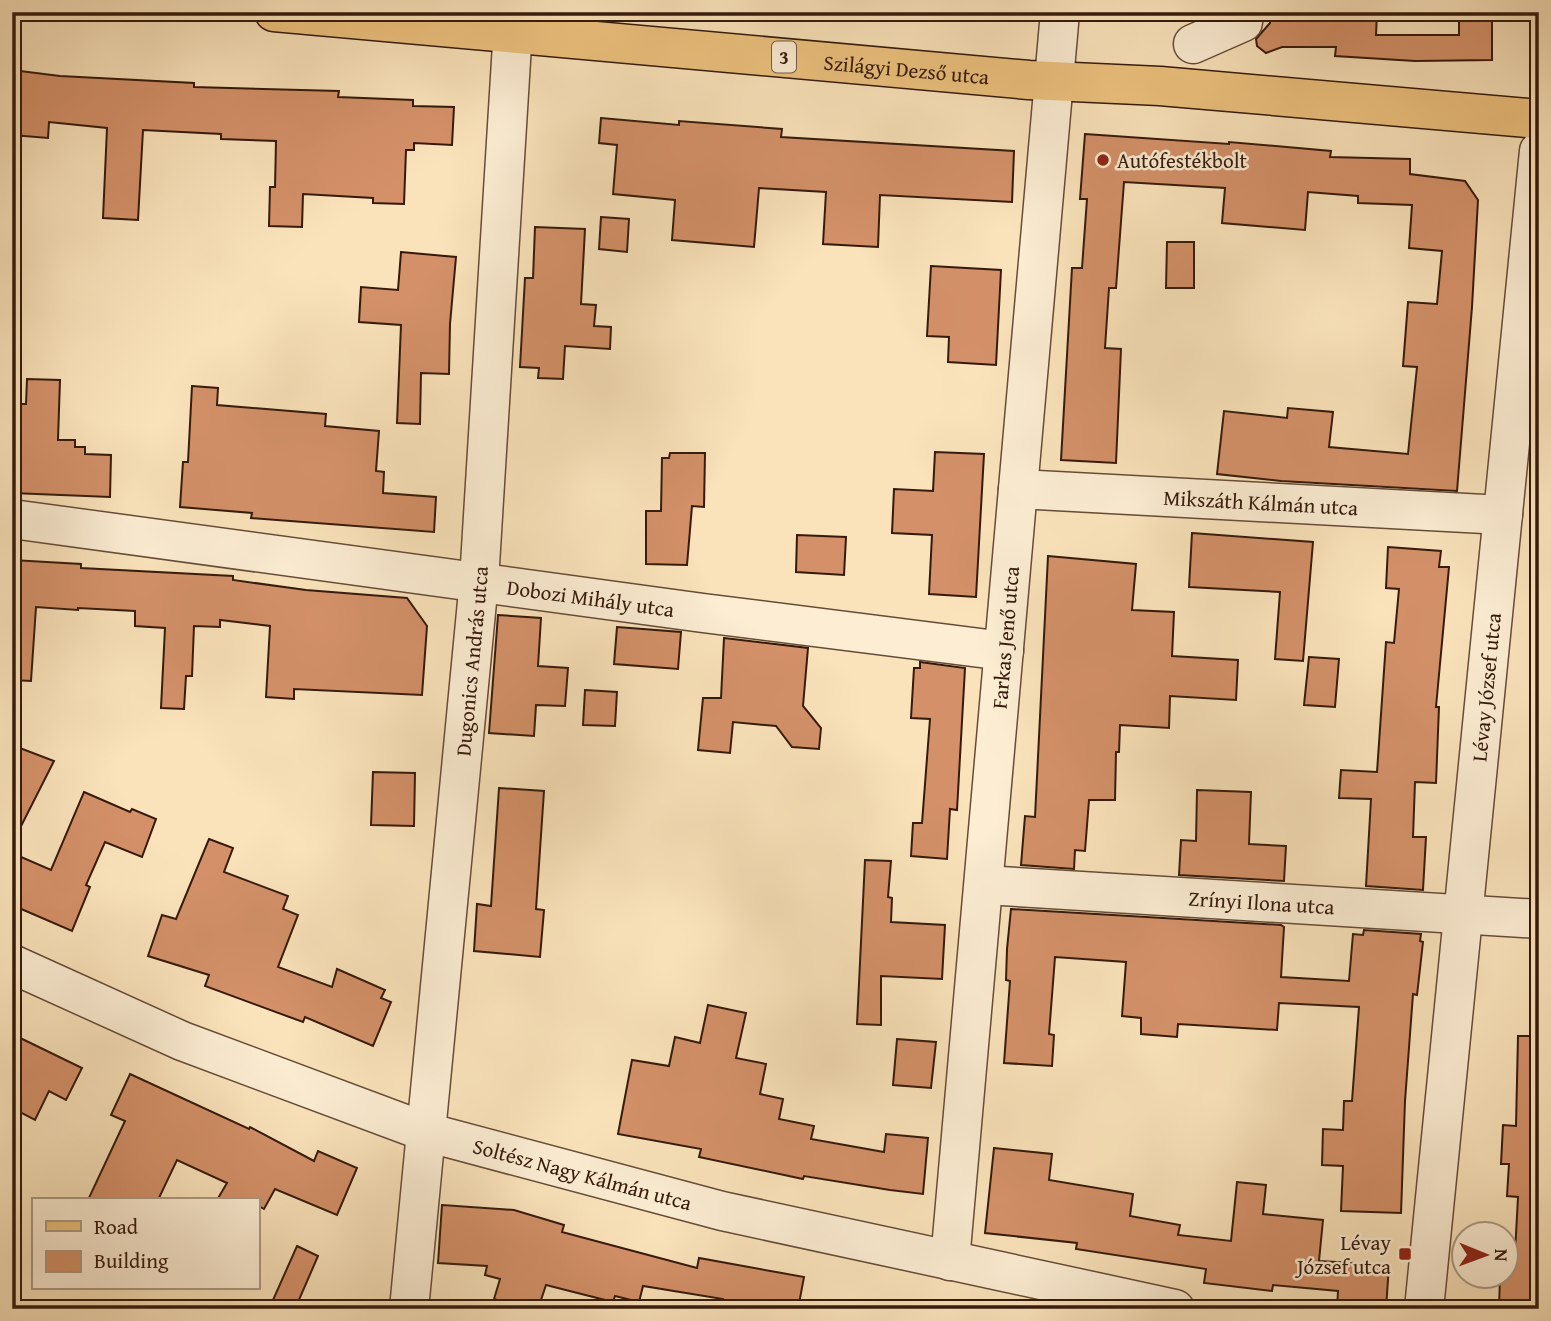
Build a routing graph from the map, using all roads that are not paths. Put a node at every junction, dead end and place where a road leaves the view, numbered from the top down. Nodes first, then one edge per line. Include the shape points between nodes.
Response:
1 (274, 12) edge
2 (1060, 12) edge
3 (514, 22) edge
4 (1054, 81) junction
5 (1539, 119) edge
6 (1539, 151) edge
7 (1018, 489) junction
8 (1503, 515) junction
9 (12, 519) edge
10 (479, 581) junction
11 (1004, 650) junction
12 (984, 885) junction
13 (1463, 913) junction
14 (1539, 919) edge
15 (12, 964) edge
16 (426, 1132) junction
17 (950, 1261) junction
18 (409, 1309) edge
19 (1175, 1309) edge
20 (1424, 1309) edge

1 - 3 main road, Szilágyi Dezső utca / 3
2 - 4 street, Farkas Jenő utca
3 - 4 main road, Szilágyi Dezső utca / 3
3 - 10 street, Dugonics András utca
4 - 5 main road, Szilágyi Dezső utca / 3
4 - 7 street, Farkas Jenő utca
6 - 8 street, Lévay József utca
7 - 8 street, Mikszáth Kálmán utca
7 - 11 street, Farkas Jenő utca
8 - 13 street, Lévay József utca
9 - 10 street, Dobozi Mihály utca
10 - 11 street, Dobozi Mihály utca
10 - 16 street, Dugonics András utca
11 - 12 street, Farkas Jenő utca
12 - 13 street, Zrínyi Ilona utca
12 - 17 street, Farkas Jenő utca
13 - 14 street, Zrínyi Ilona utca
13 - 20 street, Lévay József utca
15 - 16 street, Soltész Nagy Kálmán utca via 182,1041
16 - 17 street, Soltész Nagy Kálmán utca via 722,1211
16 - 18 street, Dugonics András utca
17 - 19 street, Soltész Nagy Kálmán utca

